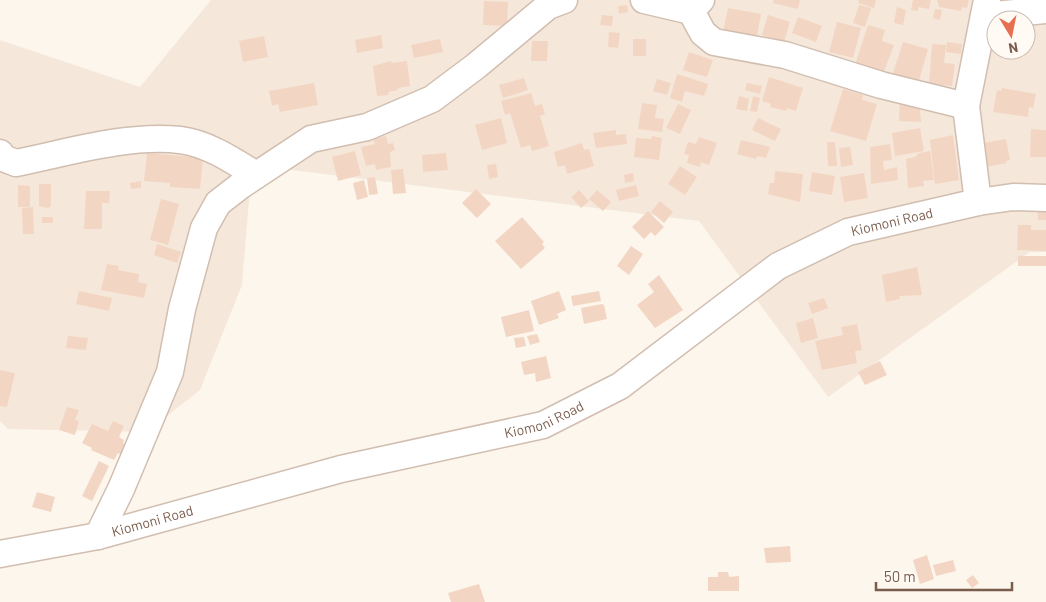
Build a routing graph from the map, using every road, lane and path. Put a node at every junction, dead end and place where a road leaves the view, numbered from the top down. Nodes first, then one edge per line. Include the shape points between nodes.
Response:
1 (564, 0) edge
2 (644, 0) edge
3 (696, 6) edge
4 (986, 8) edge
5 (1046, 10) edge
6 (528, 11) edge
7 (966, 106) junction
8 (0, 153) edge
9 (256, 175) junction
10 (1046, 198) edge
11 (978, 202) junction
12 (98, 536) junction
13 (0, 554) edge

1 - 6 street
2 - 3 street
3 - 7 street via 703,33 714,42 786,55 881,85
4 - 5 street
4 - 7 street
6 - 9 street via 476,66 432,98 367,127 311,139
7 - 11 street
8 - 9 street via 16,164 114,144 181,140 229,158
9 - 12 street via 218,203 204,228 182,310 170,372 122,489
10 - 11 street, Kiomoni Road via 1013,197
11 - 12 street, Kiomoni Road via 848,232 778,266 620,386 544,425 340,469
12 - 13 street, Kiomoni Road

